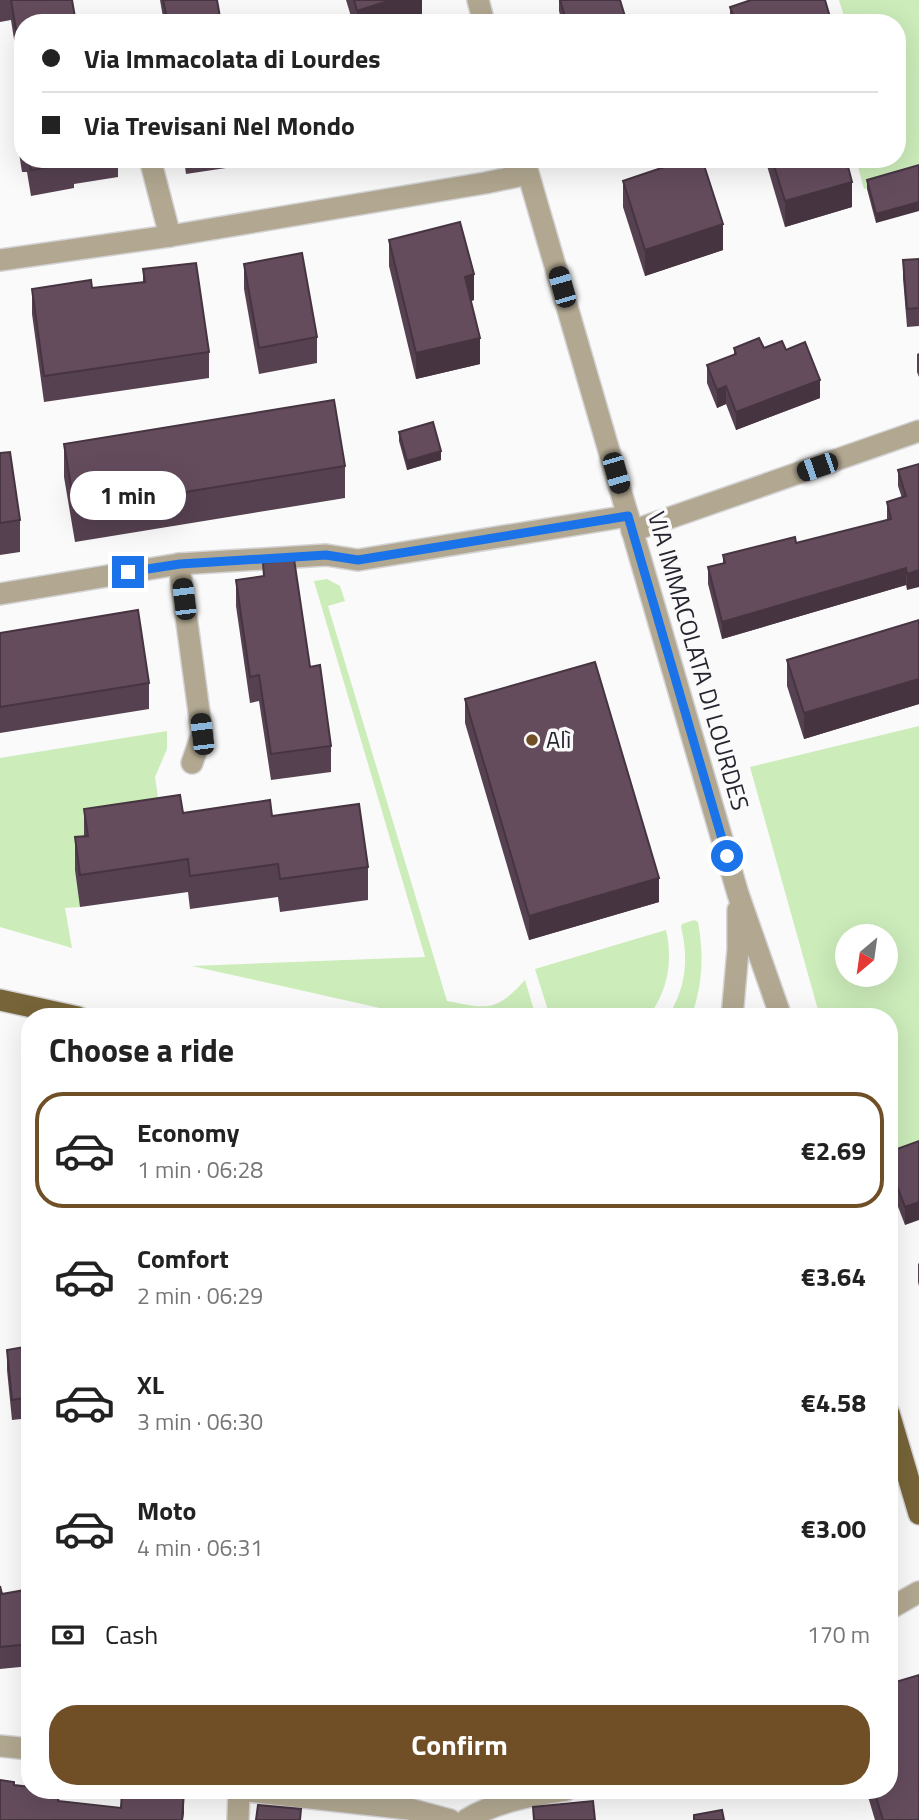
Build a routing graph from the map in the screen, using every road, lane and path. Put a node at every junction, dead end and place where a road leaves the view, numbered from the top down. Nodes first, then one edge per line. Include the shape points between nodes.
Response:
1 (152, 168) edge
2 (521, 168) edge
3 (527, 168) edge
4 (170, 236) junction
5 (0, 260) edge
6 (919, 431) edge
7 (630, 523) junction
8 (180, 564) junction
9 (0, 594) edge
10 (192, 763) dead end
11 (738, 894) junction
12 (0, 1000) edge
13 (37, 1008) edge
14 (733, 1008) edge
15 (778, 1008) edge
16 (898, 1443) edge
17 (919, 1514) edge
18 (919, 1592) edge
19 (898, 1604) edge
20 (0, 1746) edge
21 (21, 1748) edge
22 (239, 1799) edge
23 (320, 1799) edge
24 (520, 1799) edge
25 (238, 1820) edge
26 (450, 1820) edge
27 (466, 1820) edge

1 - 4 street
2 - 4 street via 485,183
3 - 7 street, VIA IMMACOLATA DI LOURDES
4 - 5 street
6 - 7 street
7 - 8 street via 358,560 326,555
7 - 11 street, VIA IMMACOLATA DI LOURDES
8 - 9 street
8 - 10 street via 202,734
11 - 14 street, VIA IMMACOLATA DI LOURDES
11 - 15 street, VIA IMMACOLATA DI LOURDES
12 - 13 main road
16 - 17 main road
18 - 19 street
20 - 21 street
22 - 25 street
23 - 26 street via 409,1809
24 - 27 street

